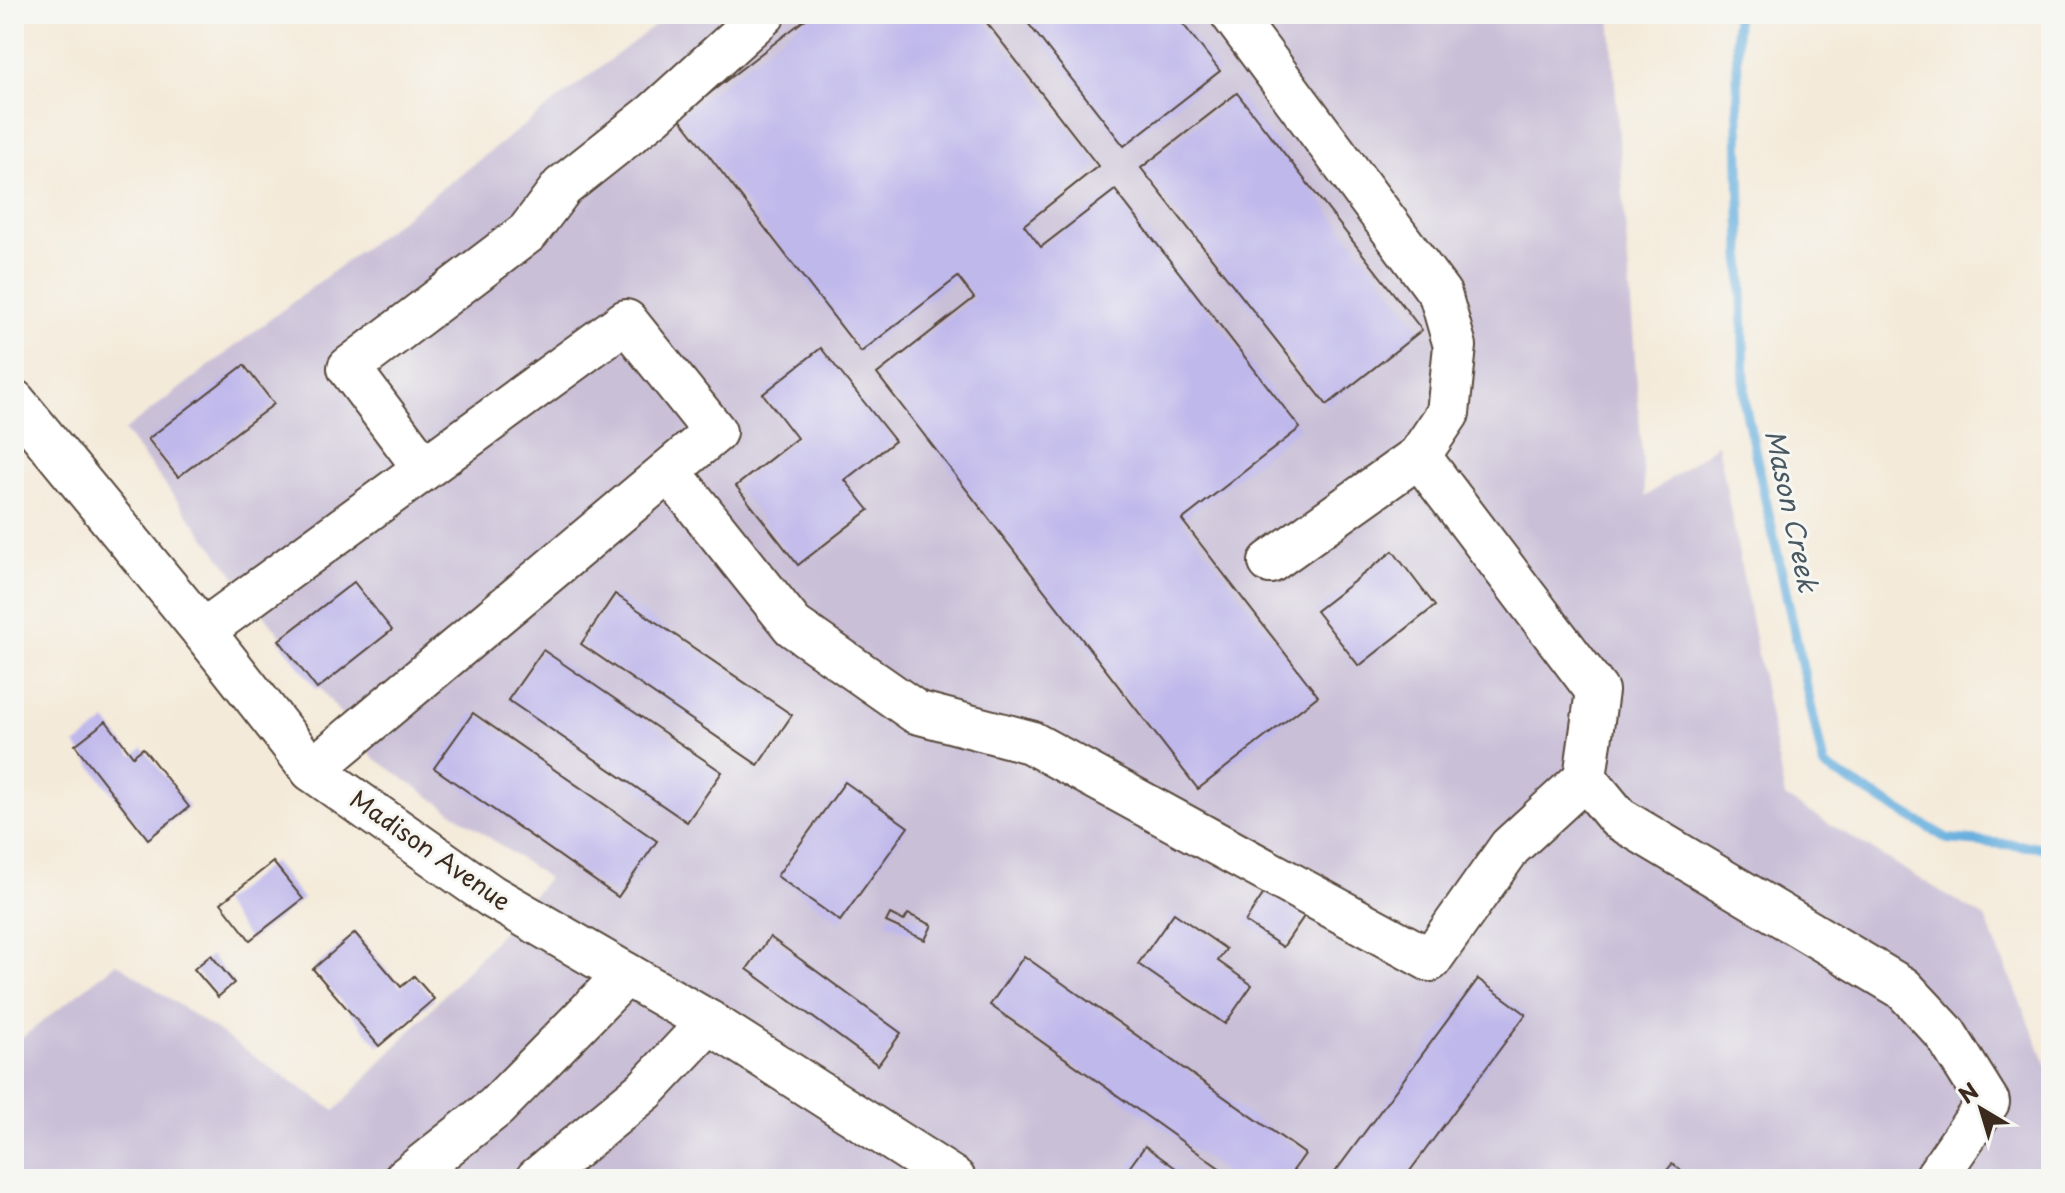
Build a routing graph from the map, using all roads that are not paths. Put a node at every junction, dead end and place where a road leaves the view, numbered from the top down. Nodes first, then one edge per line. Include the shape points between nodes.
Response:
1 (764, 14) edge
2 (1232, 14) edge
3 (14, 401) edge
4 (1419, 456) junction
5 (424, 468) junction
6 (669, 471) junction
7 (1270, 562) dead end
8 (203, 631) junction
9 (312, 770) junction
10 (1585, 778) junction
11 (626, 974) junction
12 (709, 1022) junction
13 (405, 1179) edge
14 (537, 1179) edge
15 (954, 1179) edge
16 (1935, 1179) edge

1 - 5 street via 654,114 562,187 528,232 349,368
2 - 4 street via 1440,294 1455,346 1448,413
3 - 8 street, Madison Avenue
4 - 7 street
4 - 10 street via 1597,691
5 - 6 street via 626,321 715,432
5 - 8 street
6 - 9 street
6 - 10 street via 793,626 916,712 1030,742 1430,960 1510,847
8 - 9 street, Madison Avenue
9 - 11 street, Madison Avenue via 491,896
10 - 16 street via 1618,818 1903,988 1945,1033 1988,1102
11 - 12 street, Madison Avenue
11 - 13 street via 496,1107
12 - 14 street via 645,1090
12 - 15 street, Madison Avenue

